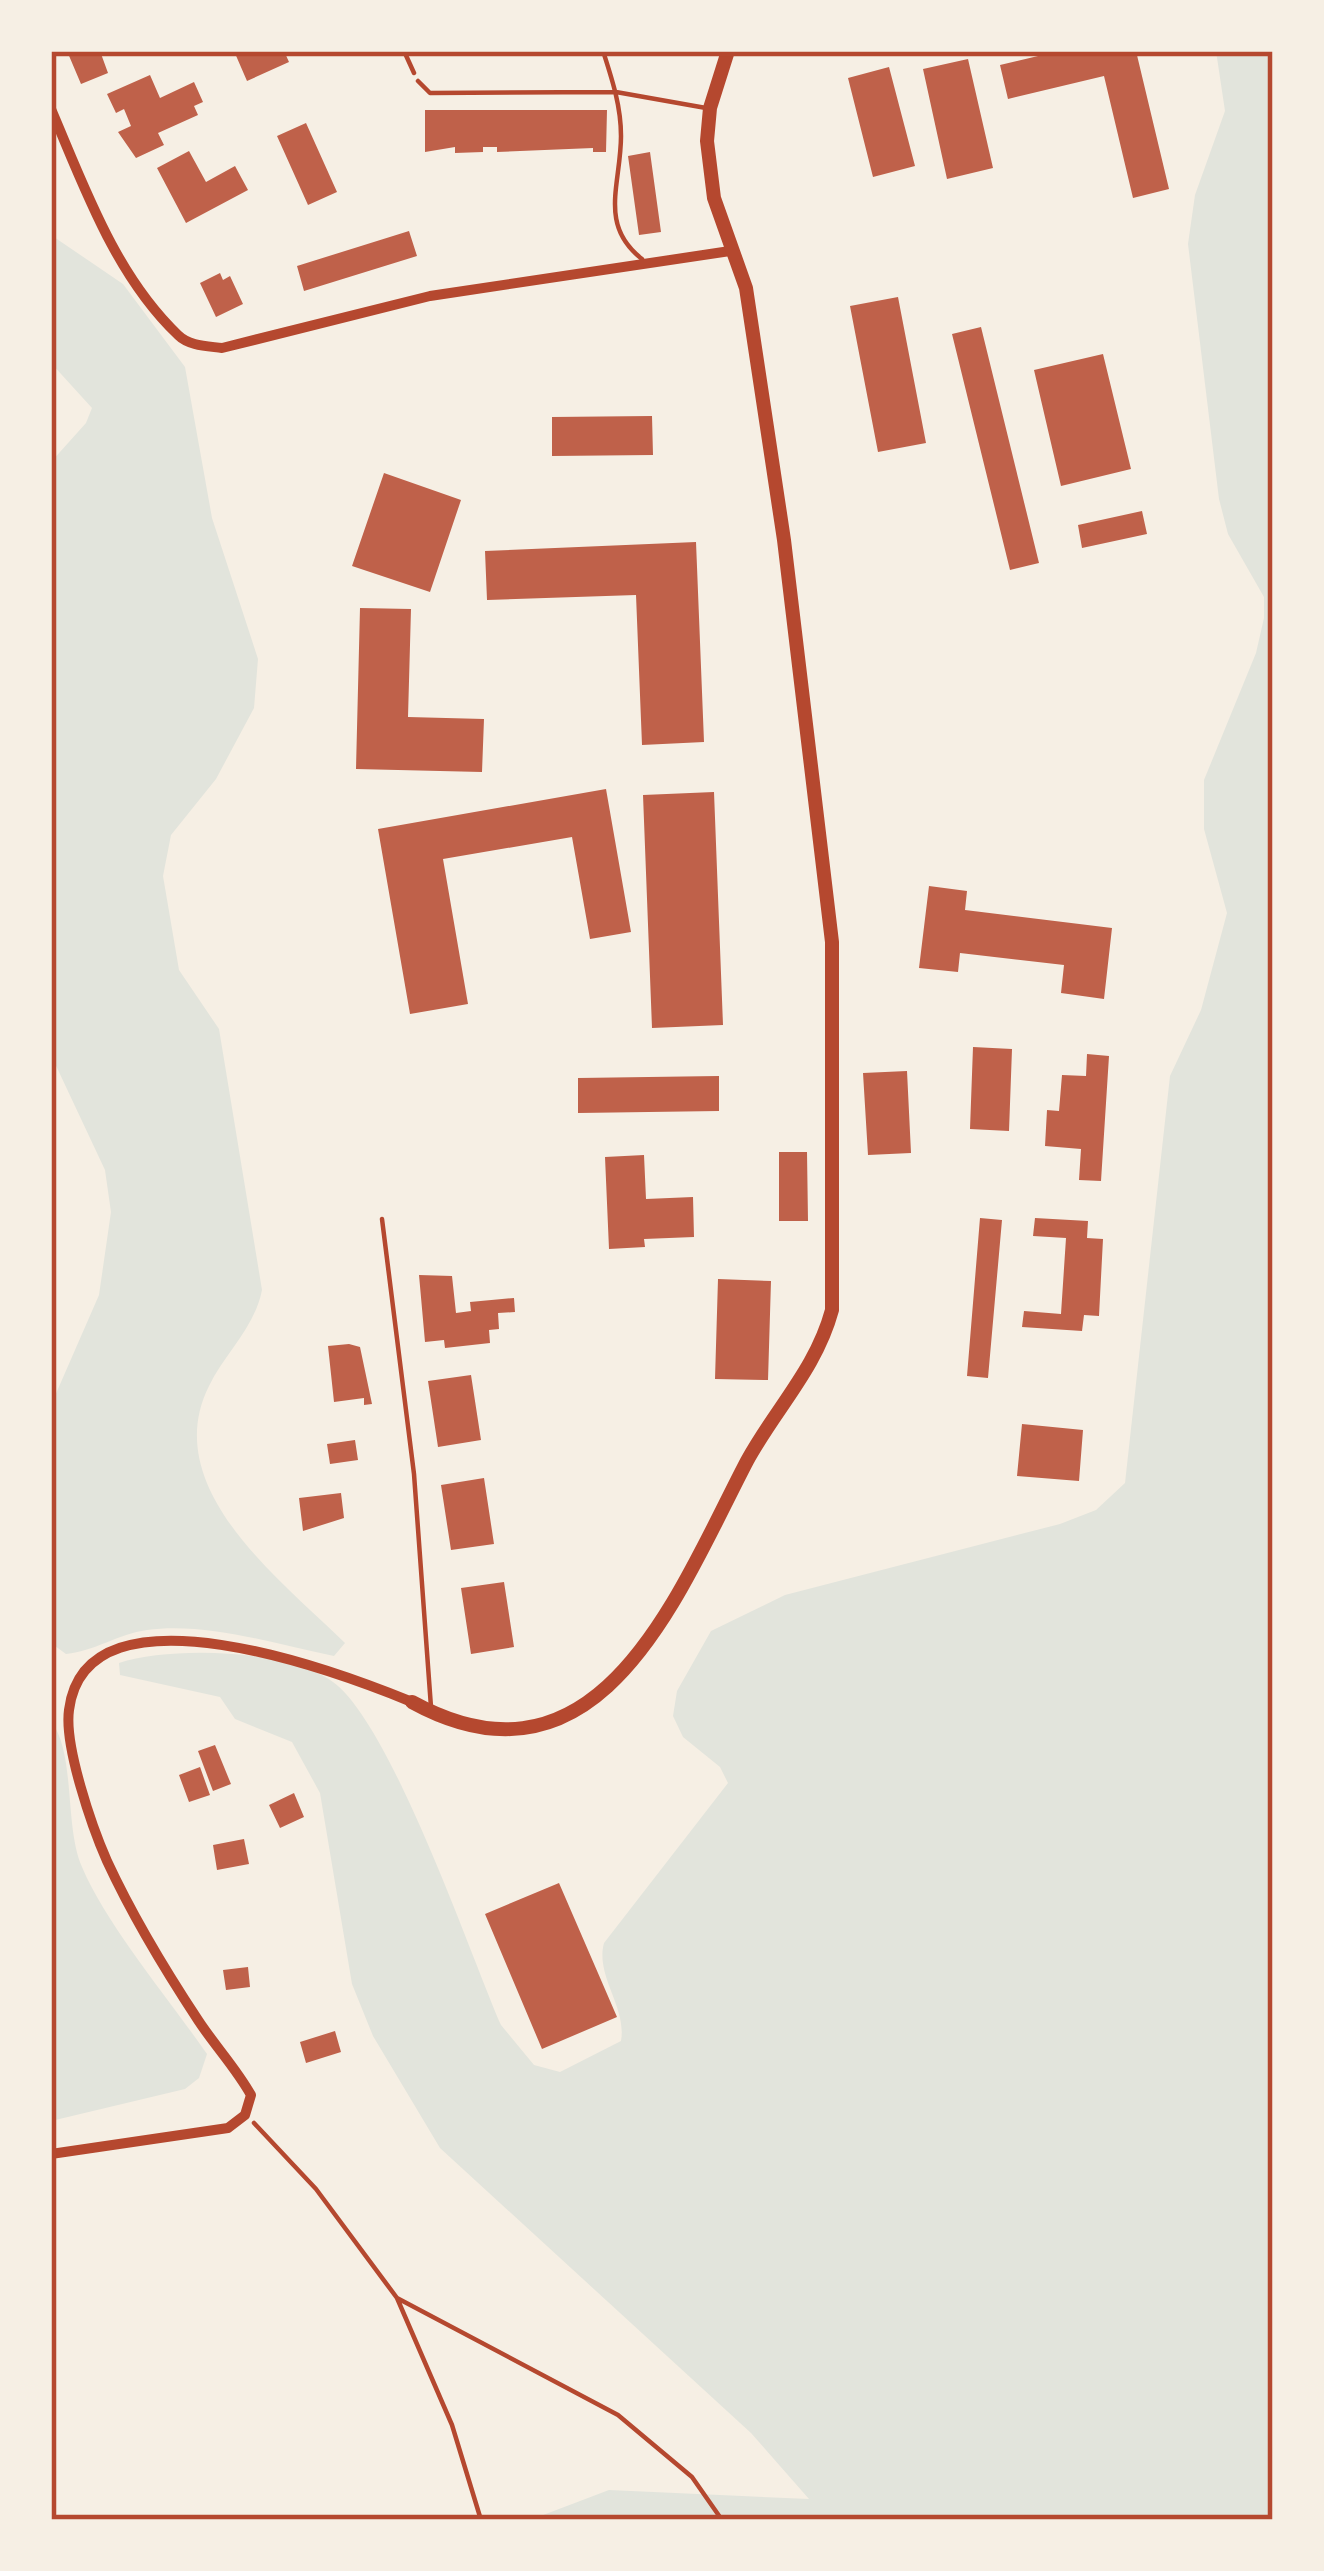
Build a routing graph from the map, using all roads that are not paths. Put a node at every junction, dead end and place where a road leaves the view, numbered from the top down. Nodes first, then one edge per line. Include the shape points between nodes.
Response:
1 (604, 51) edge
2 (728, 51) edge
3 (418, 81) road end
4 (616, 92) junction
5 (710, 108) junction
6 (51, 109) edge
7 (730, 250) junction
8 (644, 261) junction
9 (382, 1220) dead end
10 (412, 1702) joint
11 (431, 1713) junction
12 (51, 2154) edge

1 - 4 lane
2 - 5 street
3 - 4 lane via 430,93
4 - 5 lane
4 - 8 lane via 614,224
5 - 7 street via 714,198
6 - 8 street via 107,240 180,339 201,346
7 - 8 street
7 - 11 street via 746,287 780,517 832,942 832,1310 812,1367 777,1411 681,1588 621,1678 591,1703 518,1730 475,1728
9 - 11 lane via 414,1474
10 - 11 street
10 - 12 street via 259,1648 177,1642 103,1658 80,1680 68,1708 69,1733 106,1858 176,1984 251,2095 245,2115 228,2128

